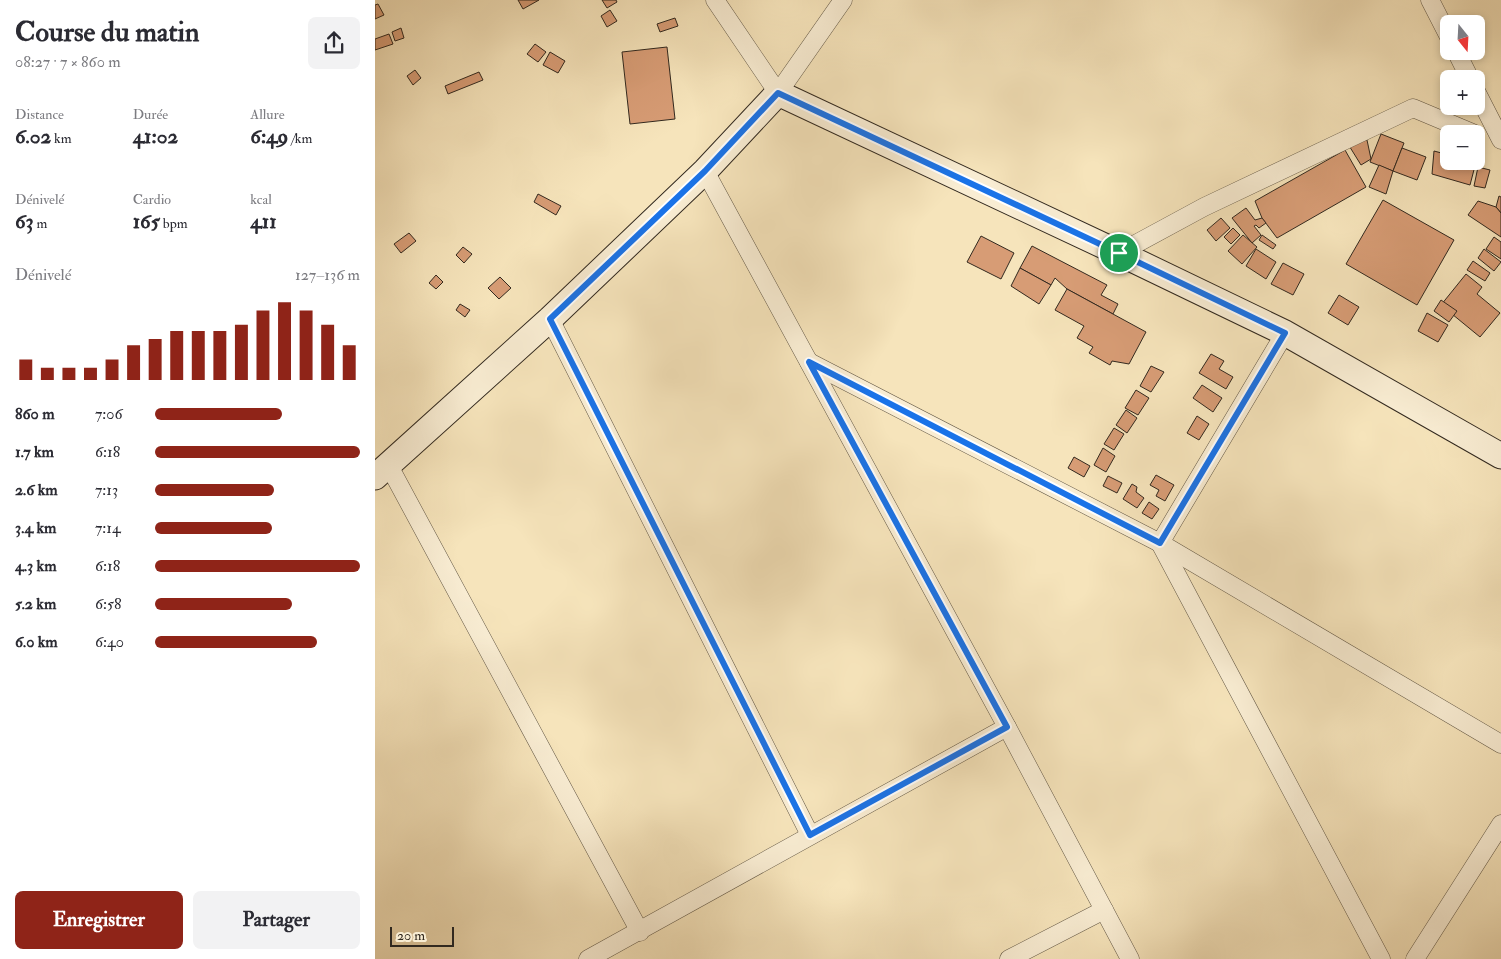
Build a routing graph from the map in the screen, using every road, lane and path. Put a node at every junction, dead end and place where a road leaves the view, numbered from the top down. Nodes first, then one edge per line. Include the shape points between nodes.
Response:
1 (715, 0) edge
2 (843, 0) edge
3 (1430, 0) edge
4 (1440, 19) edge
5 (778, 93) junction
6 (1485, 109) edge
7 (1454, 125) edge
8 (1485, 138) edge
9 (1501, 140) edge
10 (1501, 144) edge
11 (705, 171) junction
12 (1119, 253) junction
13 (550, 319) junction
14 (1285, 333) junction
15 (809, 362) junction
16 (1501, 456) edge
17 (382, 471) edge
18 (1160, 543) junction
19 (1007, 727) junction
20 (1501, 744) edge
21 (1501, 824) edge
22 (810, 835) junction
23 (1104, 910) junction
24 (640, 932) junction
25 (588, 959) edge
26 (1009, 959) edge
27 (1130, 959) edge
28 (1381, 959) edge
29 (1415, 959) edge

1 - 5 street
2 - 5 street
3 - 4 street
5 - 11 street
5 - 12 street
6 - 9 street
7 - 12 street via 1413,108 1204,206
8 - 10 street
11 - 13 street
11 - 15 street
12 - 14 street
13 - 17 street
13 - 22 street
14 - 16 street
14 - 18 street
15 - 18 street
15 - 19 street
17 - 24 street
18 - 20 street
18 - 28 street
19 - 22 street
19 - 23 street
21 - 29 street
22 - 24 street
23 - 26 street
23 - 27 street
24 - 25 street

